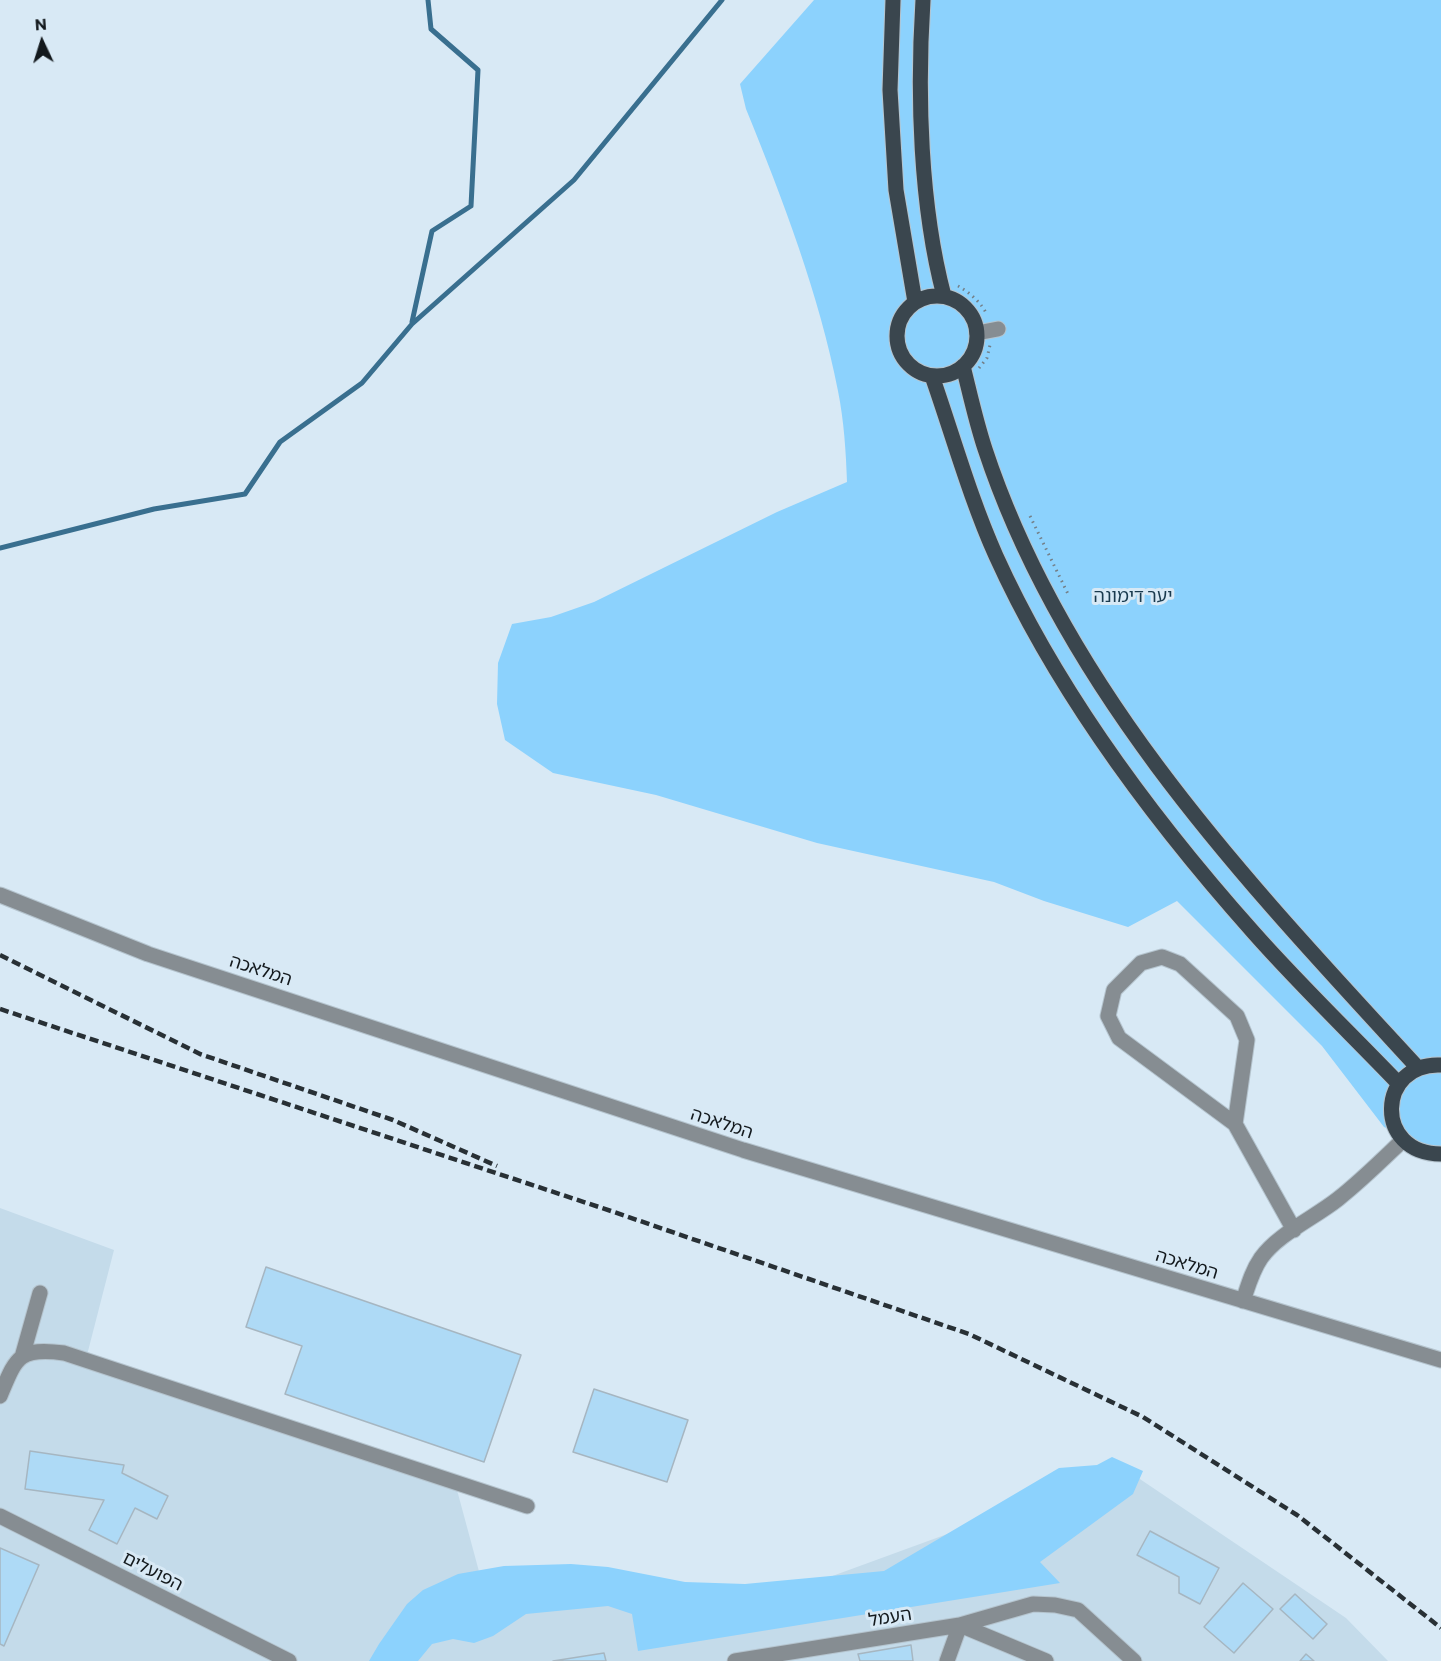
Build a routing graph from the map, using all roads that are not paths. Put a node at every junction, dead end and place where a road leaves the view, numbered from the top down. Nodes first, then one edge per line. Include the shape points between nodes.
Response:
1 (893, 0) edge
2 (923, 0) edge
3 (948, 289) junction
4 (915, 302) junction
5 (969, 369) junction
6 (932, 376) junction
7 (0, 895) edge
8 (1441, 1065) edge
9 (1418, 1068) junction
10 (1399, 1084) junction
11 (1235, 1124) junction
12 (1403, 1140) junction
13 (1441, 1154) edge
14 (1294, 1230) junction
15 (40, 1293) dead end
16 (1243, 1301) junction
17 (22, 1357) junction
18 (1441, 1360) edge
19 (0, 1396) edge
20 (527, 1506) dead end
21 (0, 1516) edge
22 (960, 1625) junction
23 (290, 1661) edge
24 (735, 1661) edge
25 (947, 1661) edge
26 (1046, 1661) edge
27 (1134, 1661) edge

1 - 4 main road via 890,90 897,190
2 - 3 main road via 920,90 926,188 935,261
3 - 4 main road
3 - 5 main road via 975,322 988,331 977,344
4 - 6 main road via 899,321 898,349 917,371
5 - 6 main road
5 - 9 main road via 984,449 1004,500 1053,604 1090,667 1177,793 1233,864
6 - 10 main road via 996,555 1065,682 1153,811 1210,883
7 - 16 street, המלאכה via 148,954 743,1150
8 - 9 main road
9 - 10 main road
10 - 12 main road via 1391,1113
11 - 11 street via 1119,1038 1108,1016 1114,990 1141,963 1161,957 1180,964 1237,1016 1247,1040
11 - 14 street
12 - 13 main road via 1421,1152
12 - 14 street via 1359,1182
14 - 16 street via 1260,1259
15 - 17 street
16 - 18 street, המלאכה
17 - 19 street via 14,1362
17 - 20 street via 33,1352 64,1353
21 - 23 street, הפועלים
22 - 24 street, העמל
22 - 25 street
22 - 26 street
22 - 27 street, העמל via 1034,1604 1055,1605 1078,1610

